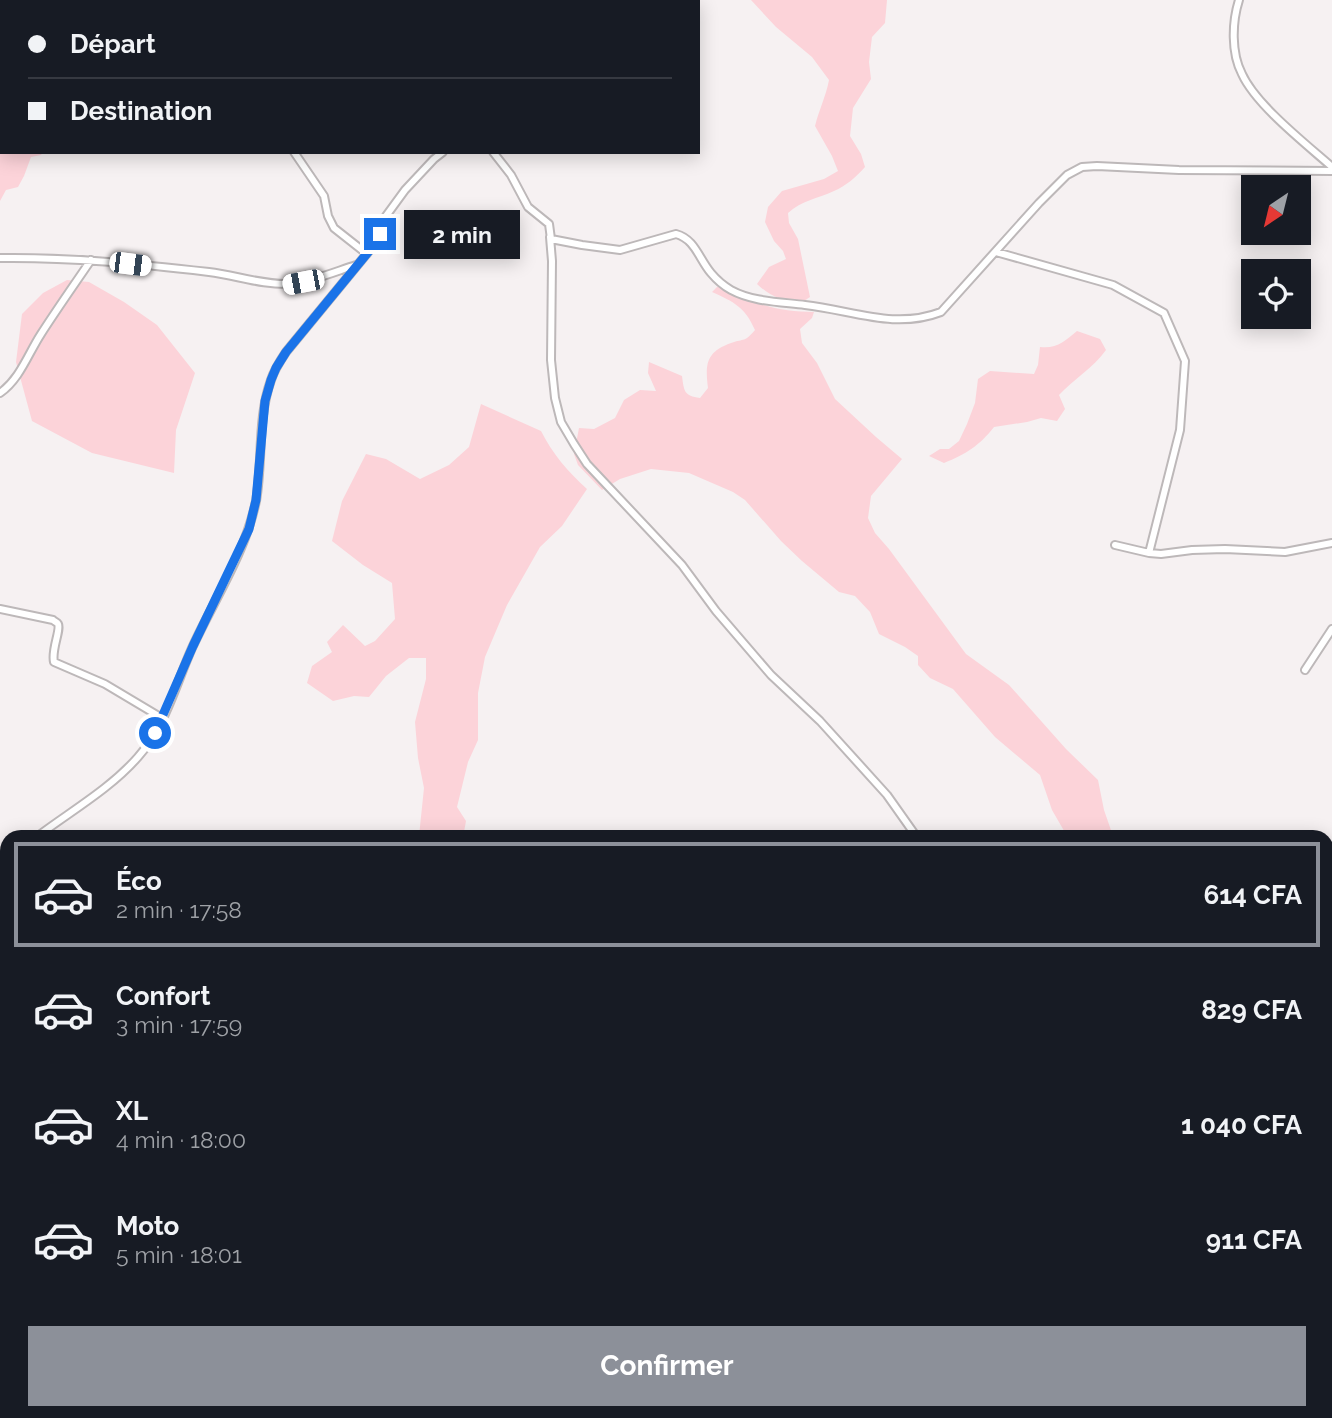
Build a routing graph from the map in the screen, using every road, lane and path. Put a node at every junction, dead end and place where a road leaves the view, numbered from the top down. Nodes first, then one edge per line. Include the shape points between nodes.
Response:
1 (1239, 0) edge
2 (295, 154) edge
3 (441, 154) edge
4 (494, 154) edge
5 (1332, 169) edge
6 (549, 225) junction
7 (996, 252) junction
8 (367, 254) junction
9 (0, 258) edge
10 (91, 260) junction
11 (358, 264) junction
12 (0, 393) edge
13 (1332, 543) edge
14 (1115, 545) dead end
15 (1149, 553) junction
16 (0, 609) edge
17 (1332, 629) edge
18 (1305, 670) dead end
19 (162, 718) junction
20 (46, 830) edge
21 (912, 830) edge

1 - 5 street via 1234,27 1240,73 1252,91
2 - 8 street via 324,197 334,228
3 - 8 street via 386,216
4 - 6 street via 528,207
5 - 7 street via 1082,167 1067,174
6 - 7 street via 551,239 610,250 676,234 690,242 711,273 732,291 775,302 902,320 942,312
6 - 21 street via 555,398 561,422 574,444 587,464 682,565 771,675 820,721 887,796
7 - 15 street via 1113,285 1164,313 1185,361 1180,430
8 - 11 street
9 - 10 street
10 - 11 street via 289,284
10 - 12 street via 18,375
11 - 19 street via 276,368 265,401 249,529
13 - 15 street via 1285,552
14 - 15 street
16 - 19 street via 53,620 60,628 54,662 105,684
17 - 18 street
19 - 20 street via 147,746 122,773

